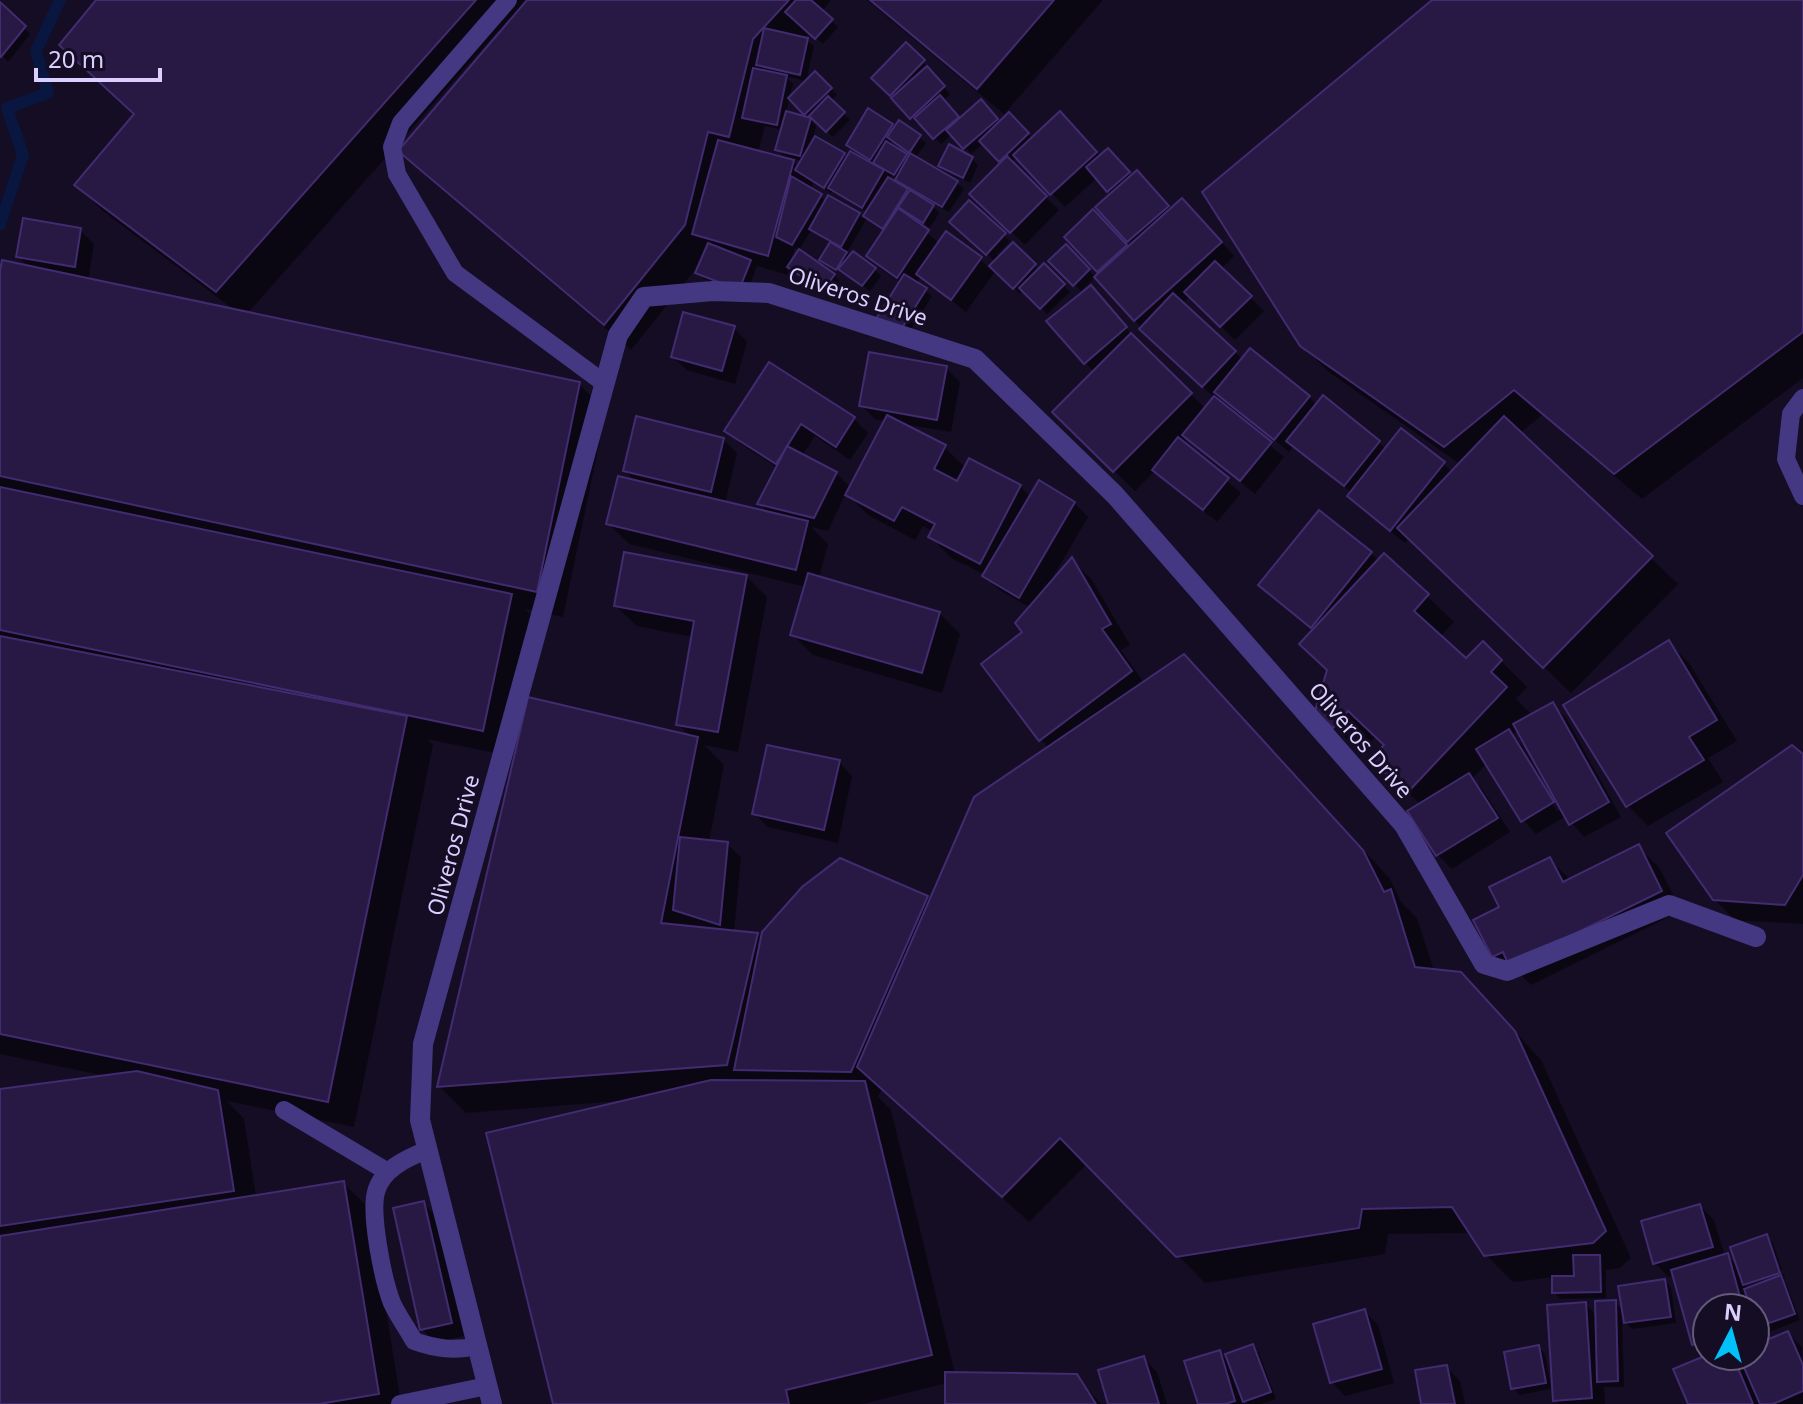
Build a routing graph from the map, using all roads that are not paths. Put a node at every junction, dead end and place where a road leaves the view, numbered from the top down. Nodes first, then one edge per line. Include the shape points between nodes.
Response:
1 (508, 0) edge
2 (604, 383) junction
3 (1803, 398) edge
4 (1803, 496) edge
5 (1756, 937) dead end
6 (284, 1110) dead end
7 (427, 1150) junction
8 (388, 1172) junction
9 (478, 1346) junction
10 (490, 1395) edge
11 (400, 1404) edge

1 - 2 lane via 401,123 392,147 397,174 455,273
2 - 5 street, Oliveros Drive via 618,335 644,297 713,291 769,293 975,359 1115,495 1404,825 1484,964 1507,971 1669,905
2 - 7 street, Oliveros Drive via 423,1044 420,1120
3 - 4 lane via 1791,414 1786,459
6 - 8 lane
7 - 8 lane
7 - 9 street, Oliveros Drive
8 - 9 lane via 376,1192 376,1230 392,1302 414,1341 438,1349
9 - 10 street, Oliveros Drive
10 - 11 lane

